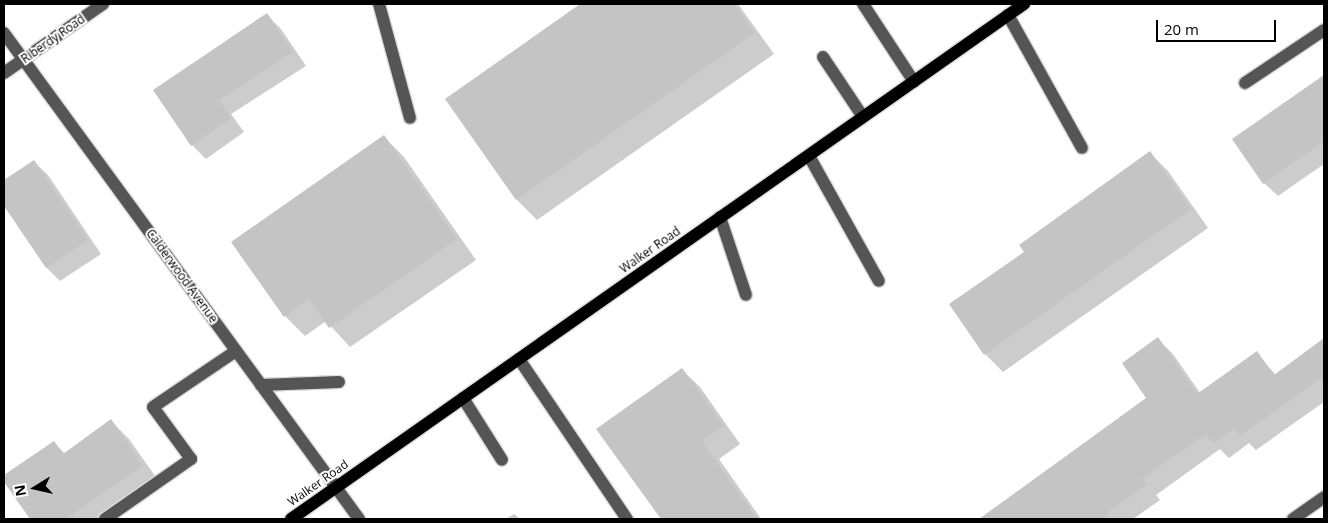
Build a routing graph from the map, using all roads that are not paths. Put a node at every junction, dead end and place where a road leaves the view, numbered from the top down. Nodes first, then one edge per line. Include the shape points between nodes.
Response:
1 (103, 4) edge
2 (379, 4) edge
3 (863, 4) edge
4 (1024, 4) edge
5 (1008, 15) junction
6 (1324, 30) edge
7 (4, 33) edge
8 (822, 57) dead end
9 (24, 59) junction
10 (4, 73) edge
11 (914, 82) junction
12 (1245, 83) dead end
13 (863, 117) junction
14 (410, 118) dead end
15 (1082, 148) dead end
16 (809, 156) junction
17 (720, 218) junction
18 (879, 281) dead end
19 (746, 295) dead end
20 (236, 350) junction
21 (519, 359) junction
22 (339, 382) dead end
23 (261, 385) junction
24 (463, 398) junction
25 (502, 460) dead end
26 (336, 488) junction
27 (1324, 497) edge
28 (105, 519) edge
29 (291, 519) edge
30 (359, 519) edge
31 (627, 519) edge
32 (1292, 519) edge

1 - 9 street, Riberdy Road
2 - 14 street
3 - 11 street
4 - 5 main road, Walker Road
5 - 11 main road, Walker Road
5 - 15 street
6 - 12 street
7 - 9 street, Calderwood Avenue
8 - 13 street
9 - 10 street, Riberdy Road
9 - 20 street, Calderwood Avenue
11 - 13 main road, Walker Road
13 - 16 main road, Walker Road
16 - 17 main road, Walker Road
16 - 18 street
17 - 19 street
17 - 21 main road, Walker Road
20 - 23 street, Calderwood Avenue
20 - 28 street via 153,407 191,459
21 - 24 main road, Walker Road
21 - 31 street
22 - 23 street
23 - 26 street, Calderwood Avenue
24 - 25 street
24 - 26 main road, Walker Road
26 - 29 main road, Walker Road
26 - 30 street, Calderwood Avenue
27 - 32 street

